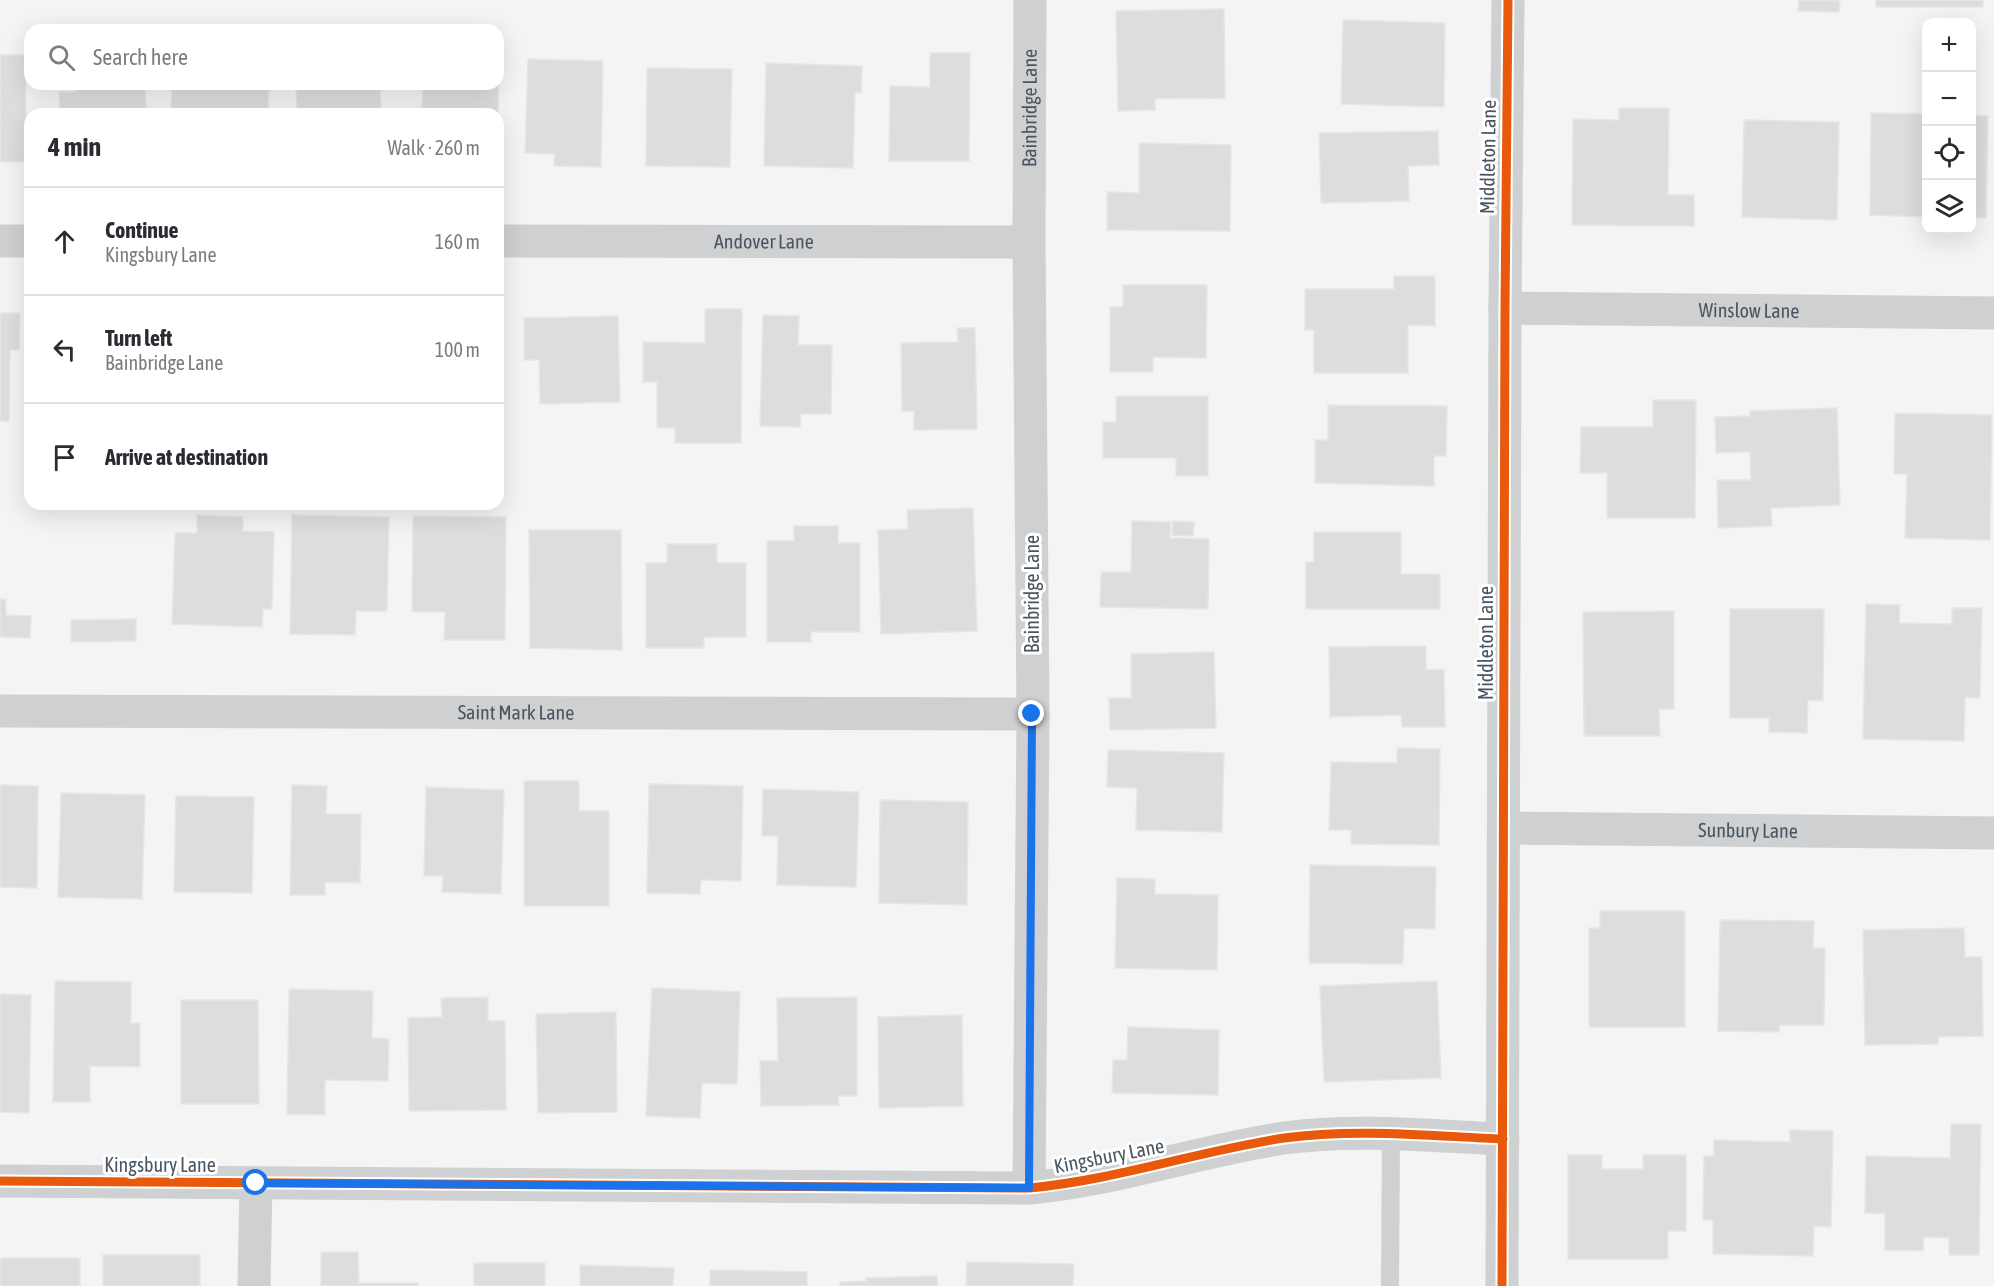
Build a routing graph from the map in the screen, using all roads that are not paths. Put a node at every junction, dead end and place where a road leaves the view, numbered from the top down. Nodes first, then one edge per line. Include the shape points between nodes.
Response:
1 (1030, 0) edge
2 (1508, 0) edge
3 (0, 241) edge
4 (24, 241) edge
5 (504, 241) edge
6 (1029, 242) junction
7 (1504, 308) junction
8 (1994, 313) edge
9 (0, 711) edge
10 (1032, 714) junction
11 (1504, 828) junction
12 (1994, 833) edge
13 (1391, 1134) junction
14 (1503, 1139) junction
15 (0, 1181) edge
16 (256, 1183) junction
17 (1029, 1188) junction
18 (254, 1286) edge
19 (1390, 1286) edge
20 (1502, 1286) edge

1 - 6 street, Bainbridge Lane
2 - 7 street, Middleton Lane
3 - 4 street
5 - 6 street, Andover Lane
6 - 10 street, Bainbridge Lane
7 - 8 street, Winslow Lane
7 - 11 street, Middleton Lane
9 - 10 street, Saint Mark Lane
10 - 17 street, Bainbridge Lane
11 - 12 street, Sunbury Lane
11 - 14 street, Middleton Lane
13 - 14 street, Kingsbury Lane
13 - 17 street, Kingsbury Lane via 1285,1138 1097,1178
13 - 19 lane
14 - 20 street, Middleton Lane
15 - 16 street, Kingsbury Lane
16 - 17 street, Kingsbury Lane
16 - 18 street

